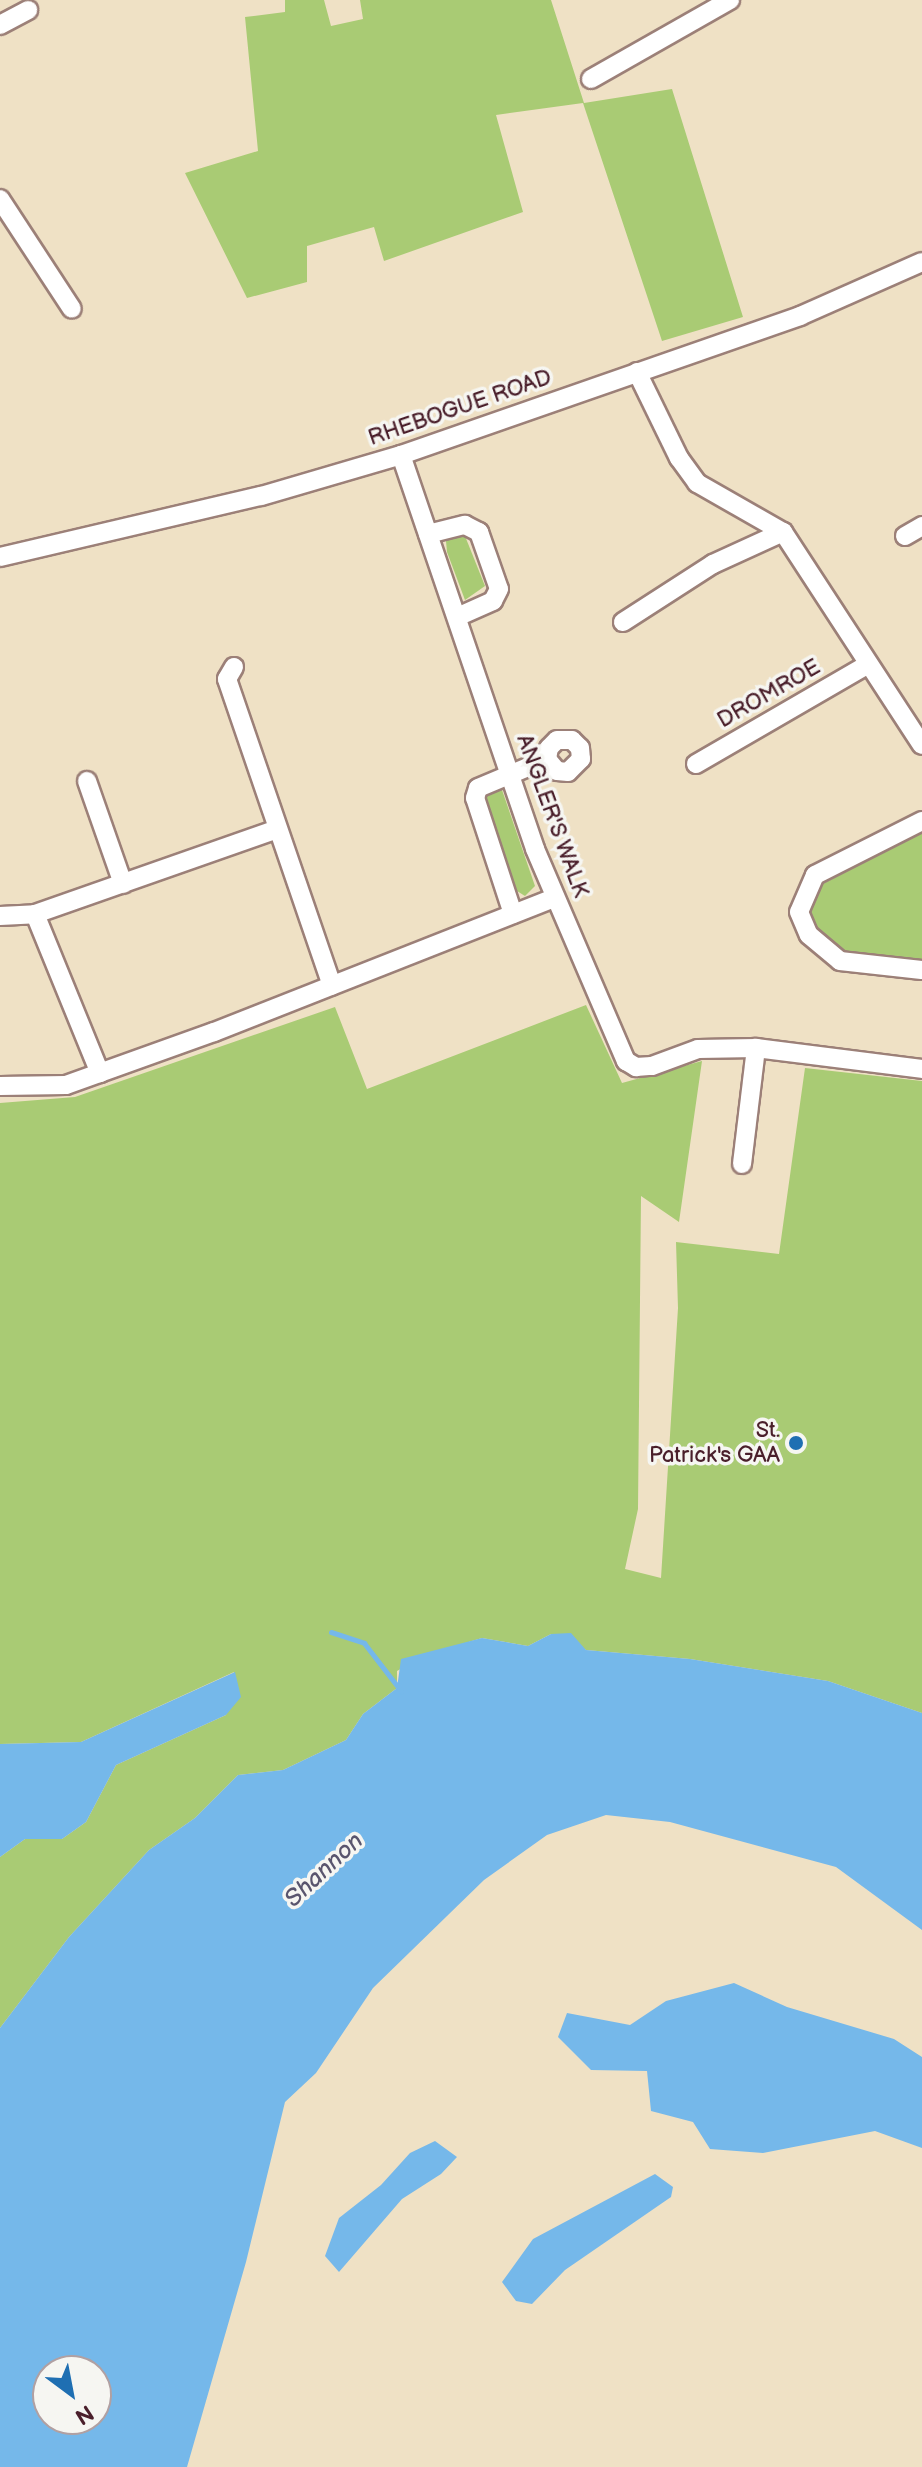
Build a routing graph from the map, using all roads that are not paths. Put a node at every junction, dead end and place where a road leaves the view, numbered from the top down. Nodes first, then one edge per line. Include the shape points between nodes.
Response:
1 (730, 0) edge
2 (28, 10) dead end
3 (0, 25) edge
4 (591, 79) dead end
5 (0, 199) edge
6 (922, 262) edge
7 (72, 309) dead end
8 (637, 372) junction
9 (401, 455) junction
10 (922, 526) edge
11 (783, 532) junction
12 (428, 534) junction
13 (905, 536) dead end
14 (0, 557) edge
15 (457, 617) junction
16 (623, 622) dead end
17 (867, 665) junction
18 (234, 667) dead end
19 (919, 734) edge
20 (547, 759) dead end
21 (696, 764) dead end
22 (510, 771) junction
23 (87, 781) dead end
24 (922, 821) edge
25 (278, 829) junction
26 (123, 884) junction
27 (554, 898) junction
28 (35, 914) junction
29 (513, 914) junction
30 (0, 916) edge
31 (922, 970) edge
32 (332, 986) junction
33 (756, 1048) junction
34 (922, 1069) edge
35 (100, 1073) junction
36 (0, 1086) edge
37 (742, 1164) dead end

1 - 4 street
2 - 3 street
5 - 7 street
6 - 8 street, RHEBOGUE ROAD via 800,316
8 - 9 street, RHEBOGUE ROAD
8 - 11 street via 697,483
9 - 12 street, ANGLER'S WALK
9 - 14 street, RHEBOGUE ROAD via 261,496
10 - 13 street
11 - 16 street via 713,564
11 - 17 street
12 - 15 street, ANGLER'S WALK
12 - 15 street via 465,525 479,532 499,589 493,601
15 - 22 street, ANGLER'S WALK
17 - 19 street
17 - 21 street, DROMROE
18 - 25 street via 227,679
20 - 22 street
22 - 27 street, ANGLER'S WALK
22 - 29 street via 478,788 475,798
23 - 26 street
24 - 31 street via 815,875 799,912 809,935 840,961
25 - 26 street
25 - 32 street
26 - 28 street
27 - 29 street
27 - 33 street, ANGLER'S WALK via 626,1061 636,1067 652,1066 698,1049
28 - 30 street
28 - 35 street
29 - 32 street
32 - 35 street
33 - 34 street, ANGLER'S WALK
33 - 37 street
35 - 36 street via 66,1085

